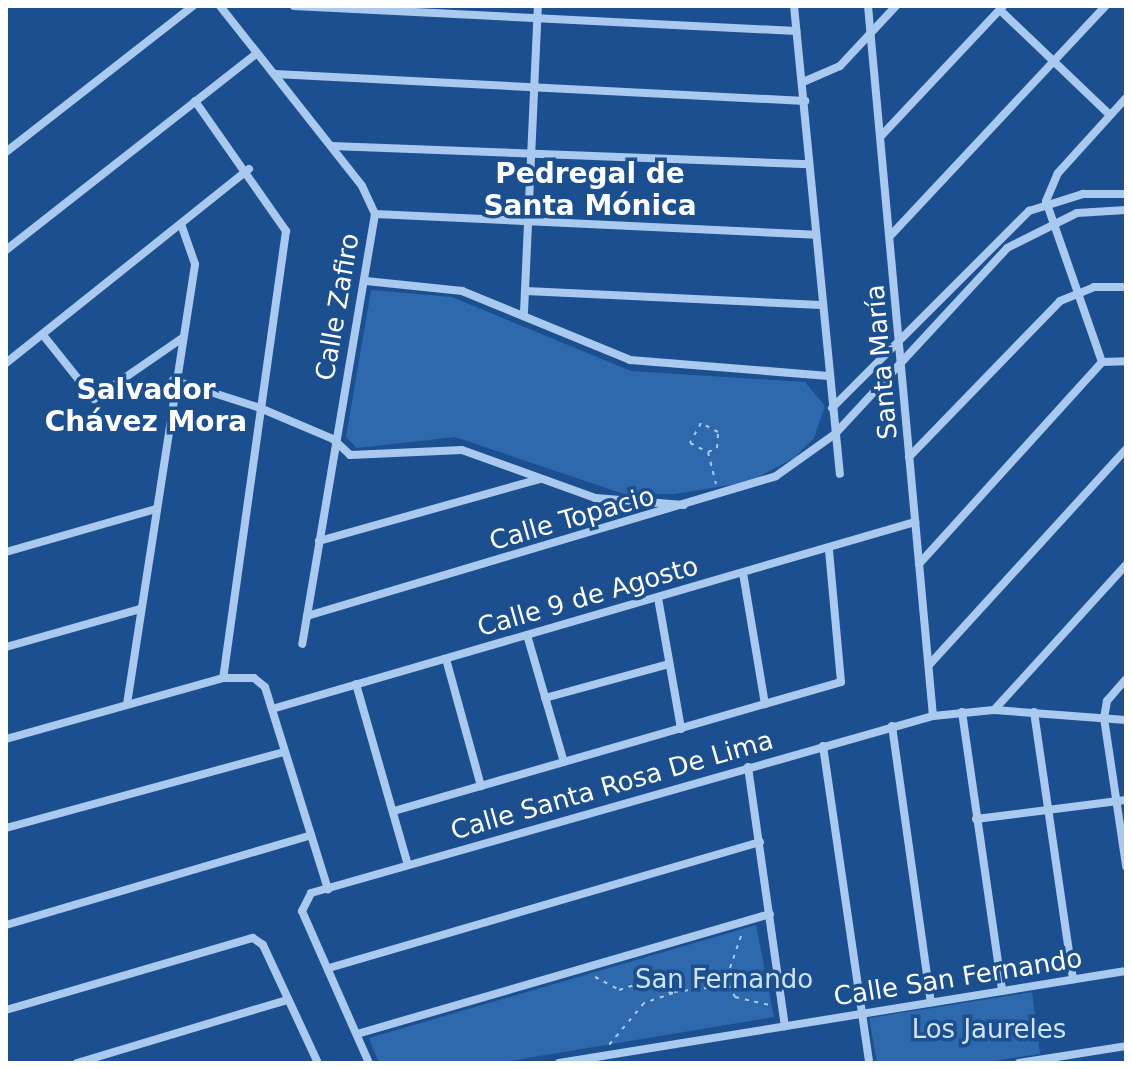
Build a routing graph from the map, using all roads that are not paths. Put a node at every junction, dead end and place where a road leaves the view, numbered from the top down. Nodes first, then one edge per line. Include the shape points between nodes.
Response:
1 (193, 6) edge
2 (220, 6) edge
3 (294, 6) edge
4 (538, 6) edge
5 (794, 6) edge
6 (868, 6) edge
7 (896, 6) edge
8 (1105, 6) edge
9 (1002, 8) edge
10 (537, 19) junction
11 (796, 31) junction
12 (870, 34) junction
13 (257, 53) junction
14 (1054, 59) junction
15 (275, 74) junction
16 (803, 82) junction
17 (537, 86) junction
18 (1126, 98) edge
19 (195, 101) junction
20 (805, 101) junction
21 (1110, 115) junction
22 (882, 135) junction
23 (332, 146) junction
24 (6, 152) edge
25 (533, 156) junction
26 (809, 164) junction
27 (249, 169) junction
28 (1126, 194) edge
29 (1046, 201) junction
30 (1126, 210) edge
31 (375, 214) junction
32 (531, 222) junction
33 (1050, 222) junction
34 (181, 224) junction
35 (892, 234) junction
36 (815, 235) junction
37 (6, 250) edge
38 (366, 281) junction
39 (1126, 287) edge
40 (526, 291) junction
41 (1072, 293) junction
42 (821, 305) junction
43 (524, 312) junction
44 (43, 335) junction
45 (181, 339) junction
46 (898, 343) junction
47 (1126, 361) edge
48 (1102, 362) junction
49 (6, 363) edge
50 (902, 366) junction
51 (828, 376) junction
52 (173, 380) junction
53 (260, 408) junction
54 (832, 408) junction
55 (835, 434) junction
56 (333, 439) junction
57 (1126, 449) edge
58 (909, 457) junction
59 (840, 474) dead end
60 (539, 479) junction
61 (692, 505) junction
62 (156, 509) junction
63 (915, 522) junction
64 (319, 541) junction
65 (829, 550) junction
66 (6, 552) edge
67 (919, 564) junction
68 (1126, 565) edge
69 (743, 573) junction
70 (658, 598) junction
71 (140, 609) junction
72 (307, 616) junction
73 (527, 635) junction
74 (302, 644) dead end
75 (6, 647) edge
76 (446, 659) junction
77 (669, 664) junction
78 (929, 665) junction
79 (223, 678) junction
80 (1126, 679) edge
81 (356, 684) junction
82 (545, 698) junction
83 (127, 704) junction
84 (765, 704) junction
85 (272, 709) junction
86 (994, 710) junction
87 (962, 712) junction
88 (1034, 712) junction
89 (933, 716) junction
90 (1104, 718) junction
91 (1126, 720) edge
92 (892, 726) junction
93 (681, 729) junction
94 (6, 739) edge
95 (823, 746) junction
96 (284, 752) junction
97 (564, 762) junction
98 (748, 767) junction
99 (481, 786) junction
100 (1121, 800) edge
101 (1048, 810) junction
102 (394, 811) junction
103 (976, 819) junction
104 (6, 828) edge
105 (311, 835) junction
106 (760, 842) junction
107 (408, 865) junction
108 (1126, 866) edge
109 (328, 889) junction
110 (770, 914) junction
111 (6, 925) edge
112 (329, 968) junction
113 (1126, 971) edge
114 (1073, 979) junction
115 (1002, 990) junction
116 (287, 1000) junction
117 (931, 1002) junction
118 (6, 1010) edge
119 (862, 1013) junction
120 (785, 1026) junction
121 (357, 1034) junction
122 (1126, 1046) edge
123 (607, 1059) edge
124 (77, 1063) edge
125 (318, 1063) edge
126 (369, 1063) edge
127 (559, 1063) edge
128 (869, 1063) edge
129 (1019, 1063) edge

1 - 24 street
2 - 13 street, Calle Zafiro
3 - 10 street
4 - 10 street
5 - 11 street
6 - 12 street, Santa María
7 - 12 street
8 - 14 street
9 - 14 street
9 - 22 street
10 - 11 street
10 - 17 street
11 - 16 street
12 - 16 street via 840,66
12 - 22 street, Santa María
13 - 15 street, Calle Zafiro
13 - 19 street
14 - 21 street
14 - 35 street
15 - 17 street
15 - 23 street, Calle Zafiro
16 - 20 street
17 - 20 street
17 - 25 street
18 - 21 street
19 - 27 street
19 - 37 street
20 - 26 street
21 - 29 street via 1058,173
22 - 35 street, Santa María
23 - 25 street
23 - 31 street, Calle Zafiro
25 - 26 street
25 - 32 street
26 - 36 street
27 - 34 street
27 - 53 street via 286,231
28 - 29 street
29 - 33 street
29 - 46 street via 993,244
30 - 33 street
31 - 32 street
31 - 38 street, Calle Zafiro
32 - 36 street
32 - 40 street
33 - 41 street
33 - 50 street, Calle Topacio via 1007,248
34 - 44 street
34 - 45 street via 195,264
35 - 46 street, Santa María
36 - 42 street
38 - 43 street via 443,287
38 - 56 street, Calle Zafiro
39 - 41 street
40 - 42 street
40 - 43 street
41 - 48 street
41 - 58 street
42 - 51 street
43 - 51 street via 630,360
44 - 45 street via 88,396 100,400
44 - 49 street
45 - 52 street
46 - 50 street, Santa María
46 - 54 street
47 - 48 street
48 - 67 street
50 - 55 street, Calle Topacio
50 - 58 street, Santa María
51 - 54 street
52 - 53 street
52 - 62 street
53 - 56 street
53 - 79 street
54 - 55 street
55 - 59 street
55 - 61 street, Calle Topacio via 776,476
56 - 60 street via 356,456 462,450
56 - 64 street, Calle Zafiro
57 - 78 street
58 - 63 street, Santa María
60 - 61 street via 628,505
60 - 64 street
61 - 72 street, Calle Topacio
62 - 66 street
62 - 71 street
63 - 65 street, Calle 9 de Agosto
63 - 67 street, Santa María
64 - 72 street, Calle Zafiro
65 - 69 street, Calle 9 de Agosto
65 - 84 street via 844,679
67 - 78 street, Santa María
68 - 86 street
69 - 70 street, Calle 9 de Agosto
69 - 84 street
70 - 73 street, Calle 9 de Agosto
70 - 77 street
71 - 75 street
71 - 83 street
72 - 74 street, Calle Zafiro
73 - 76 street, Calle 9 de Agosto
73 - 82 street
76 - 81 street, Calle 9 de Agosto
76 - 99 street
77 - 82 street
77 - 93 street
78 - 89 street, Santa María
79 - 83 street
79 - 85 street via 244,677 265,687
80 - 90 street via 1107,701
81 - 85 street, Calle 9 de Agosto
81 - 102 street
82 - 97 street
83 - 94 street
84 - 93 street
85 - 96 street
86 - 87 street, Calle Santa Rosa De Lima
86 - 88 street, Calle Santa Rosa De Lima
87 - 89 street, Calle Santa Rosa De Lima
87 - 103 street
88 - 90 street, Calle Santa Rosa De Lima
88 - 101 street
89 - 92 street, Calle Santa Rosa De Lima
90 - 91 street, Calle Santa Rosa De Lima
90 - 100 street
92 - 95 street, Calle Santa Rosa De Lima
92 - 117 street
93 - 97 street
95 - 98 street, Calle Santa Rosa De Lima
95 - 119 street
96 - 104 street
96 - 105 street
97 - 99 street
98 - 106 street
98 - 107 street, Calle Santa Rosa De Lima
99 - 102 street
100 - 101 street
100 - 108 street
101 - 103 street
101 - 114 street
102 - 107 street
103 - 115 street
105 - 109 street
105 - 111 street
106 - 110 street
106 - 112 street
107 - 109 street, Calle Santa Rosa De Lima
109 - 112 street, Calle Santa Rosa De Lima via 304,898 302,911
110 - 120 street
110 - 121 street
112 - 121 street
113 - 114 street, Calle San Fernando
114 - 115 street, Calle San Fernando
115 - 117 street, Calle San Fernando
116 - 118 street via 263,945 253,938
116 - 124 street
116 - 125 street
117 - 119 street, Calle San Fernando
119 - 120 street, Calle San Fernando
119 - 128 street
120 - 123 street, Calle San Fernando
121 - 126 street
122 - 129 street
123 - 127 street, Calle San Fernando

